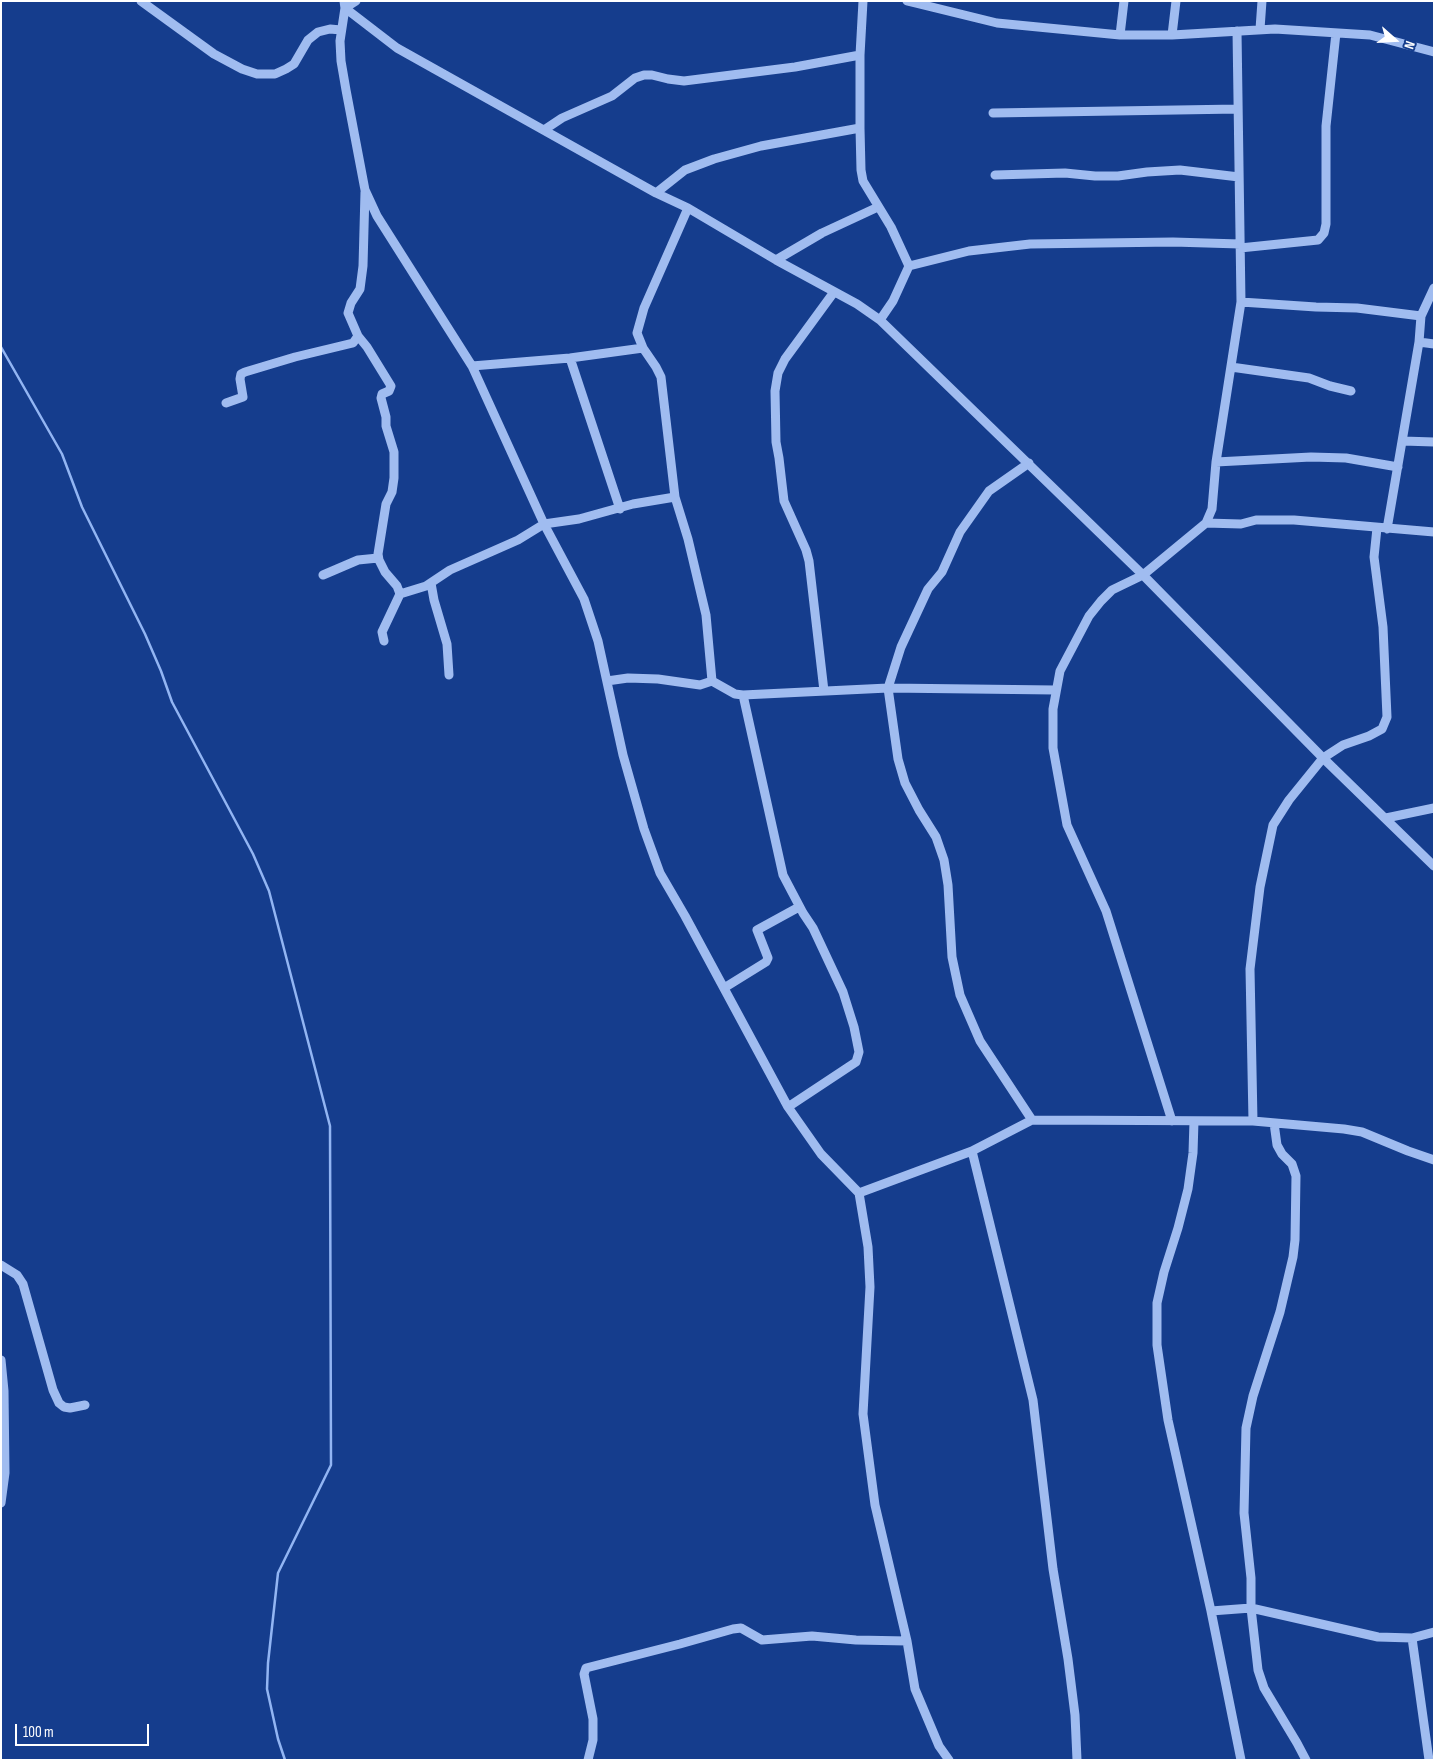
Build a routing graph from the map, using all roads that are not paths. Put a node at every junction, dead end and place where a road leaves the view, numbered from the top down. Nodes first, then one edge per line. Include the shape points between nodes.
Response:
1 (141, 1) edge
2 (356, 1) edge
3 (863, 1) edge
4 (907, 1) edge
5 (1124, 1) edge
6 (1176, 1) edge
7 (1262, 1) edge
8 (345, 5) edge
9 (1260, 29) junction
10 (341, 30) junction
11 (1237, 31) junction
12 (1336, 33) junction
13 (1172, 34) junction
14 (1120, 35) junction
15 (1434, 52) edge
16 (860, 55) junction
17 (1238, 109) junction
18 (993, 112) dead end
19 (860, 128) junction
20 (544, 130) junction
21 (995, 175) dead end
22 (1239, 177) junction
23 (365, 190) junction
24 (656, 193) junction
25 (878, 207) junction
26 (688, 208) junction
27 (1240, 246) junction
28 (776, 260) junction
29 (909, 266) junction
30 (1434, 288) edge
31 (834, 292) junction
32 (1241, 302) junction
33 (1421, 316) junction
34 (880, 320) junction
35 (358, 336) junction
36 (1420, 342) junction
37 (1434, 344) edge
38 (643, 348) junction
39 (570, 358) junction
40 (472, 366) junction
41 (1231, 367) junction
42 (1351, 391) dead end
43 (226, 403) dead end
44 (1403, 442) junction
45 (1434, 442) edge
46 (1216, 462) junction
47 (1029, 463) junction
48 (1398, 467) junction
49 (675, 497) junction
50 (620, 509) junction
51 (1206, 523) junction
52 (544, 524) junction
53 (1377, 528) junction
54 (1387, 529) junction
55 (1434, 532) edge
56 (378, 558) junction
57 (323, 575) dead end
58 (1143, 575) junction
59 (431, 583) junction
60 (400, 594) junction
61 (384, 641) dead end
62 (449, 675) dead end
63 (607, 681) junction
64 (712, 682) junction
65 (888, 688) junction
66 (1055, 690) junction
67 (824, 691) junction
68 (743, 695) junction
69 (1323, 758) junction
70 (1434, 808) edge
71 (1386, 818) junction
72 (1434, 866) edge
73 (800, 907) junction
74 (724, 988) junction
75 (788, 1107) junction
76 (1032, 1120) junction
77 (1253, 1120) junction
78 (1172, 1121) junction
79 (1194, 1121) junction
80 (1274, 1123) junction
81 (972, 1151) junction
82 (1434, 1160) edge
83 (860, 1194) junction
84 (1, 1265) edge
85 (1, 1360) edge
86 (85, 1405) dead end
87 (1, 1503) edge
88 (1251, 1608) junction
89 (1211, 1611) junction
90 (1434, 1632) edge
91 (1412, 1638) junction
92 (907, 1641) junction
93 (588, 1760) edge
94 (949, 1760) edge
95 (1077, 1760) edge
96 (1241, 1760) edge
97 (1306, 1760) edge
98 (1429, 1760) edge

1 - 10 street via 214,54 257,74 275,74 286,69 294,64 308,40 318,32
2 - 8 street
3 - 16 street
4 - 14 street via 997,23
5 - 14 street
6 - 13 street
7 - 9 street
8 - 10 street
8 - 20 street via 372,31 397,48
9 - 11 street
9 - 12 street
10 - 23 street via 341,61
11 - 13 street
11 - 17 street
12 - 15 street via 1370,35
12 - 27 street via 1326,126 1324,233 1318,240
13 - 14 street
16 - 19 street
16 - 20 street via 684,81 644,75 612,96 562,118
17 - 18 street
17 - 22 street
19 - 24 street via 761,146 714,159 685,170
19 - 25 street via 863,181
20 - 24 street
21 - 22 street via 1065,173 1118,176 1180,170
22 - 27 street
23 - 35 street via 360,289 348,313
23 - 40 street via 377,216
24 - 26 street
25 - 28 street via 822,233
25 - 29 street
26 - 28 street
26 - 38 street via 644,308 637,333
27 - 29 street via 1173,242 1030,244 969,251
27 - 32 street
28 - 31 street
29 - 34 street
30 - 33 street
31 - 34 street
31 - 67 street via 785,359 778,373 775,391 776,442 784,501 809,561
32 - 33 street via 1357,308
32 - 41 street
33 - 36 street
34 - 47 street
35 - 43 street via 354,343 241,374 243,397
35 - 56 street via 392,386 381,398 395,462
36 - 37 street
36 - 44 street
38 - 39 street
38 - 49 street via 661,377
39 - 40 street
39 - 50 street
40 - 52 street
41 - 42 street via 1309,378
41 - 46 street
44 - 45 street
44 - 48 street
46 - 48 street via 1337,458
46 - 51 street via 1212,510
47 - 58 street
47 - 65 street via 989,491 960,532 901,647
48 - 54 street
49 - 50 street
49 - 64 street via 706,615
50 - 52 street
51 - 53 street via 1294,520
51 - 58 street
52 - 59 street via 518,540 450,570
52 - 63 street via 584,599
53 - 54 street
53 - 69 street via 1374,557 1383,627 1386,718 1382,729 1343,744
54 - 55 street
56 - 57 street via 358,560
56 - 60 street
58 - 66 street via 1112,590 1089,616 1060,671
58 - 69 street
59 - 60 street
59 - 62 street via 447,644
60 - 61 street via 382,632
63 - 64 street via 628,678 700,685
63 - 74 street via 623,755 660,873
64 - 68 street
65 - 66 street
65 - 67 street
65 - 76 street via 898,759 905,783 936,837 944,860 952,957 960,995 980,1041
66 - 78 street via 1052,748 1067,825 1106,911
67 - 68 street
68 - 73 street via 783,875
69 - 71 street
69 - 77 street via 1288,800 1274,825 1260,887 1250,969
70 - 71 street
71 - 72 street
73 - 74 street via 757,930 768,958 766,962
73 - 75 street via 842,992 859,1052 856,1062
74 - 75 street
75 - 83 street via 821,1154
76 - 78 street
76 - 81 street
77 - 79 street
77 - 80 street
78 - 79 street
79 - 89 street via 1188,1189 1157,1303 1157,1345 1168,1420
80 - 82 street via 1362,1132
80 - 88 street via 1278,1145 1292,1164 1296,1176 1294,1240 1280,1312 1246,1428 1244,1513
81 - 83 street
81 - 95 street via 1033,1400 1071,1687
83 - 92 street via 870,1288 863,1414 875,1505
84 - 86 street via 17,1275 23,1284 59,1403 70,1408
85 - 87 street via 5,1464
88 - 89 street
88 - 91 street via 1378,1637
88 - 97 street via 1258,1670 1264,1688
89 - 96 street
90 - 91 street
91 - 98 street
92 - 93 street via 812,1636 762,1640 741,1628 586,1668 584,1674 593,1719 593,1740
92 - 94 street via 915,1689 939,1746

